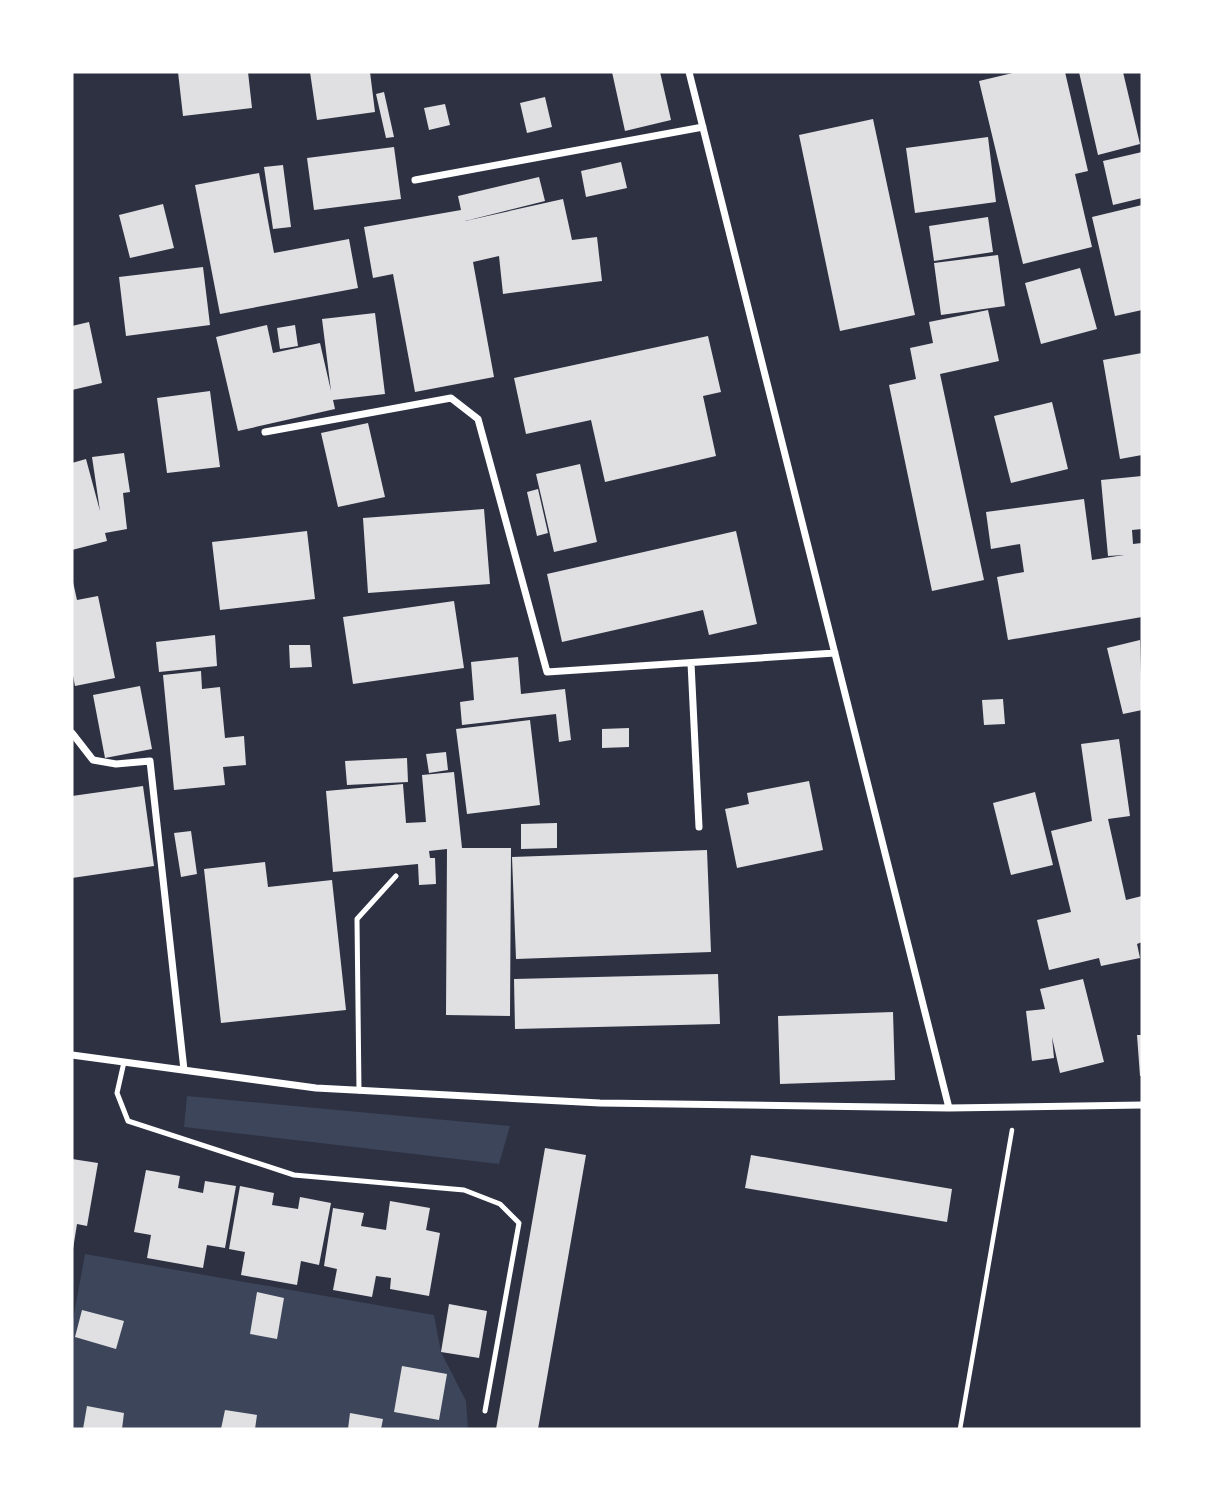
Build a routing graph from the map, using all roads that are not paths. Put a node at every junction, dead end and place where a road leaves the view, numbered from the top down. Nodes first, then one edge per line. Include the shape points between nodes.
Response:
1 (689, 72) edge
2 (703, 127) junction
3 (415, 180) dead end
4 (265, 432) dead end
5 (835, 653) junction
6 (691, 663) junction
7 (72, 733) edge
8 (699, 827) dead end
9 (396, 876) dead end
10 (72, 1055) edge
11 (124, 1062) junction
12 (184, 1070) junction
13 (359, 1091) junction
14 (1142, 1105) edge
15 (949, 1108) junction
16 (485, 1411) dead end

1 - 2 street
2 - 3 street
2 - 5 street
4 - 6 street via 452,398 478,419 547,672
5 - 6 street
5 - 15 street
6 - 8 street
7 - 12 street via 93,760 116,764 150,761
9 - 13 lane via 357,919
10 - 11 street
11 - 12 street
11 - 16 lane via 117,1093 128,1121 294,1175 464,1189 500,1204 519,1223
12 - 13 street
13 - 15 street via 600,1103
14 - 15 street

